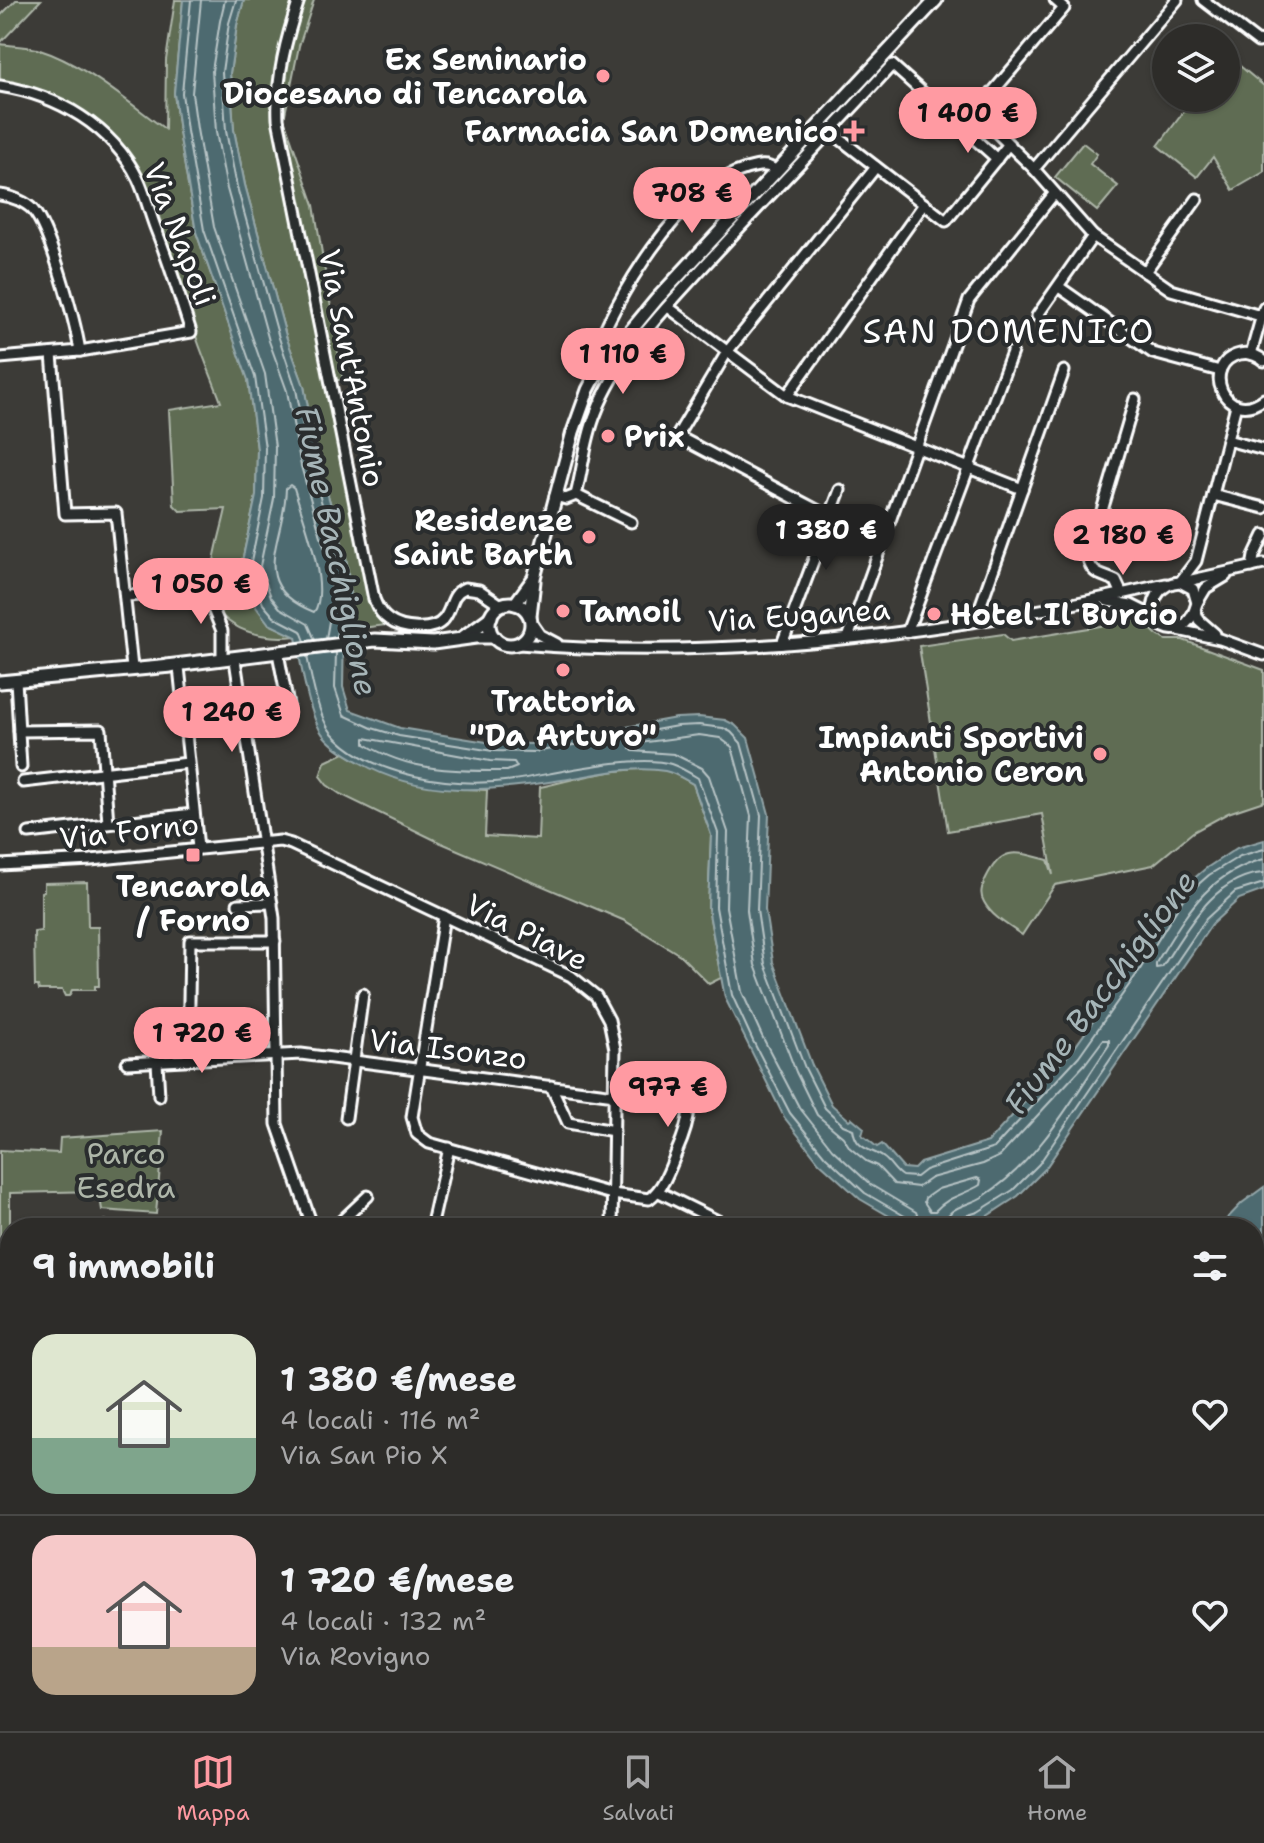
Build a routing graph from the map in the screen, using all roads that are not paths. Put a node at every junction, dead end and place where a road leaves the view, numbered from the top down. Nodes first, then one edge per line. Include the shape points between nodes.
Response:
1 (299, 0) edge
2 (936, 0) edge
3 (1055, 0) edge
4 (1177, 0) edge
5 (1203, 0) edge
6 (1264, 41) edge
7 (0, 86) edge
8 (976, 112) junction
9 (963, 127) junction
10 (831, 132) junction
11 (1008, 145) junction
12 (789, 155) junction
13 (997, 159) junction
14 (801, 164) junction
15 (876, 167) junction
16 (1034, 169) junction
17 (775, 170) junction
18 (1054, 194) junction
19 (0, 195) edge
20 (1197, 199) dead end
21 (924, 204) junction
22 (1093, 236) junction
23 (718, 242) junction
24 (1145, 272) junction
25 (1059, 287) junction
26 (668, 307) junction
27 (1263, 314) edge
28 (1037, 316) dead end
29 (80, 351) junction
30 (727, 352) junction
31 (1012, 352) dead end
32 (52, 354) junction
33 (1251, 354) junction
34 (0, 358) edge
35 (1264, 361) edge
36 (599, 369) junction
37 (1064, 371) dead end
38 (1220, 371) junction
39 (787, 396) junction
40 (1135, 399) dead end
41 (1264, 399) edge
42 (1236, 405) junction
43 (1227, 440) junction
44 (916, 448) junction
45 (1264, 450) edge
46 (968, 468) junction
47 (560, 480) junction
48 (1022, 489) junction
49 (576, 490) junction
50 (840, 490) dead end
51 (1213, 495) junction
52 (555, 496) junction
53 (1264, 508) edge
54 (830, 517) junction
55 (631, 522) dead end
56 (1264, 535) edge
57 (1196, 561) junction
58 (1264, 564) edge
59 (1252, 567) junction
60 (1238, 571) junction
61 (534, 578) junction
62 (1197, 579) junction
63 (1180, 582) junction
64 (1166, 584) junction
65 (1122, 594) junction
66 (125, 596) junction
67 (1087, 602) junction
68 (1196, 603) junction
69 (515, 604) junction
70 (495, 612) junction
71 (1153, 616) junction
72 (530, 619) junction
73 (975, 621) junction
74 (1175, 630) junction
75 (907, 632) junction
76 (494, 637) junction
77 (460, 638) junction
78 (848, 638) junction
79 (1220, 639) junction
80 (519, 644) junction
81 (782, 644) junction
82 (560, 646) junction
83 (278, 653) junction
84 (1264, 655) edge
85 (222, 657) junction
86 (235, 660) junction
87 (173, 666) junction
88 (132, 668) junction
89 (16, 680) junction
90 (0, 682) edge
91 (288, 705) dead end
92 (19, 731) junction
93 (188, 763) junction
94 (21, 767) dead end
95 (105, 772) junction
96 (23, 782) dead end
97 (193, 814) junction
98 (108, 823) junction
99 (29, 833) dead end
100 (263, 842) junction
101 (198, 848) junction
102 (0, 865) edge
103 (272, 903) junction
104 (238, 904) dead end
105 (444, 916) junction
106 (275, 941) junction
107 (363, 994) dead end
108 (276, 1054) junction
109 (188, 1059) junction
110 (353, 1060) junction
111 (157, 1062) junction
112 (127, 1063) dead end
113 (419, 1068) junction
114 (616, 1073) junction
115 (551, 1086) junction
116 (615, 1095) junction
117 (159, 1096) dead end
118 (346, 1118) dead end
119 (614, 1131) junction
120 (449, 1148) junction
121 (659, 1192) junction
122 (612, 1194) junction
123 (368, 1196) dead end
124 (314, 1218) edge
125 (345, 1218) edge
126 (433, 1218) edge
127 (612, 1218) edge
128 (712, 1218) edge

1 - 70 street, Via Sant'Antonio via 280,74 278,119 377,606 392,623 433,627 442,622 459,590 472,588 487,595
2 - 12 main road
3 - 8 street via 1064,8
4 - 16 street
5 - 6 street via 1258,42
7 - 29 street, Via Napoli via 72,110 118,148 138,179 191,332
8 - 9 street
8 - 11 street
9 - 10 street via 892,65
9 - 13 street
10 - 14 street
10 - 15 street
11 - 13 street
11 - 16 street
12 - 14 street
12 - 17 main road
13 - 21 street via 946,221
14 - 23 street
15 - 21 street
15 - 30 street
16 - 18 street
17 - 23 main road
17 - 36 street via 757,166 729,176 672,223 616,307 591,361
18 - 22 street
18 - 44 street via 969,300
19 - 29 street via 32,208 41,222 75,320
20 - 24 street
21 - 39 street
22 - 24 street
22 - 25 street
23 - 26 street
23 - 36 main road via 640,318
24 - 27 street via 1171,290
25 - 28 street
25 - 38 street via 1153,353
26 - 30 street
26 - 49 street via 635,345 601,401
27 - 33 street
29 - 32 street, Via Napoli
30 - 39 street
30 - 54 street via 677,436
31 - 46 street
32 - 34 street, Via Napoli
32 - 66 street via 65,514 116,513
33 - 35 street
33 - 38 street via 1236,355
36 - 47 main road via 580,410
37 - 48 street
38 - 42 street via 1223,395
39 - 44 street
40 - 65 street via 1088,558 1090,569 1116,581
41 - 42 street via 1254,406
42 - 43 street
43 - 45 street
43 - 51 street
44 - 46 street
44 - 78 street
46 - 48 street
46 - 75 street
47 - 49 street
47 - 52 main road
48 - 73 street
49 - 52 street via 566,499
49 - 55 street
50 - 54 street
51 - 53 street
51 - 57 street
52 - 61 main road
54 - 81 street
56 - 59 street
57 - 60 street via 1207,572
57 - 62 street
57 - 63 street
58 - 59 street, Via Euganea
59 - 60 street, Via Euganea
60 - 62 street, Via Euganea
60 - 68 street, Via Euganea via 1206,588
61 - 69 main road
61 - 72 main road
62 - 63 street, Via Euganea
62 - 68 street
63 - 64 street, Via Euganea
63 - 68 street via 1193,589
64 - 65 street, Via Euganea
64 - 71 street
65 - 67 street, Via Euganea
66 - 85 street via 206,592 222,631
66 - 88 street
67 - 71 street, Via Euganea via 1120,602
67 - 73 street, Via Euganea
68 - 74 street, Via Euganea via 1187,624
68 - 79 street via 1199,620
69 - 70 main road
69 - 72 main road
70 - 76 main road via 489,628
70 - 77 main road, Via Euganea
71 - 74 street, Via Euganea via 1162,627
72 - 80 main road via 528,635
72 - 82 street via 540,635
73 - 75 street, Via Euganea
74 - 79 street
75 - 78 street, Via Euganea
76 - 77 main road, Via Euganea
76 - 80 main road, Via Euganea via 503,644
77 - 83 main road, Via Euganea via 433,643 375,640
78 - 81 street, Via Euganea
79 - 84 street
80 - 82 street, Via Euganea
81 - 82 street, Via Euganea
83 - 85 main road
83 - 86 main road
83 - 91 street
85 - 87 main road
86 - 87 main road
86 - 100 street
87 - 88 main road
87 - 93 street
88 - 89 main road
89 - 90 main road
89 - 92 street
92 - 94 street
92 - 95 street via 101,730
93 - 95 street
93 - 97 street
95 - 96 street
95 - 98 street
97 - 98 street
97 - 101 street
98 - 99 street
100 - 101 street, Via Forno
100 - 103 street
100 - 105 street, Via Piave via 291,844
101 - 102 street, Via Forno
103 - 104 street
103 - 106 street
105 - 113 street
105 - 114 street, Via Piave via 571,976 596,996 609,1020
106 - 108 street
106 - 109 street via 190,941
107 - 110 street
108 - 109 street, Via Isonzo
108 - 110 street, Via Isonzo
108 - 124 street via 277,1124
109 - 111 street, Via Isonzo
110 - 113 street, Via Isonzo
110 - 118 street
111 - 112 street, Via Isonzo
111 - 117 street
113 - 115 street, Via Isonzo
113 - 120 street via 412,1117 417,1134
114 - 116 street, Via Piave
114 - 121 street via 667,1079 690,1103 689,1123
115 - 116 street, Via Isonzo
115 - 119 street via 568,1123
116 - 119 street, Via Piave
119 - 122 street, Via Piave
120 - 122 street
120 - 126 street
121 - 122 street via 649,1199
121 - 128 street
122 - 127 street, Via Piave
123 - 125 street

